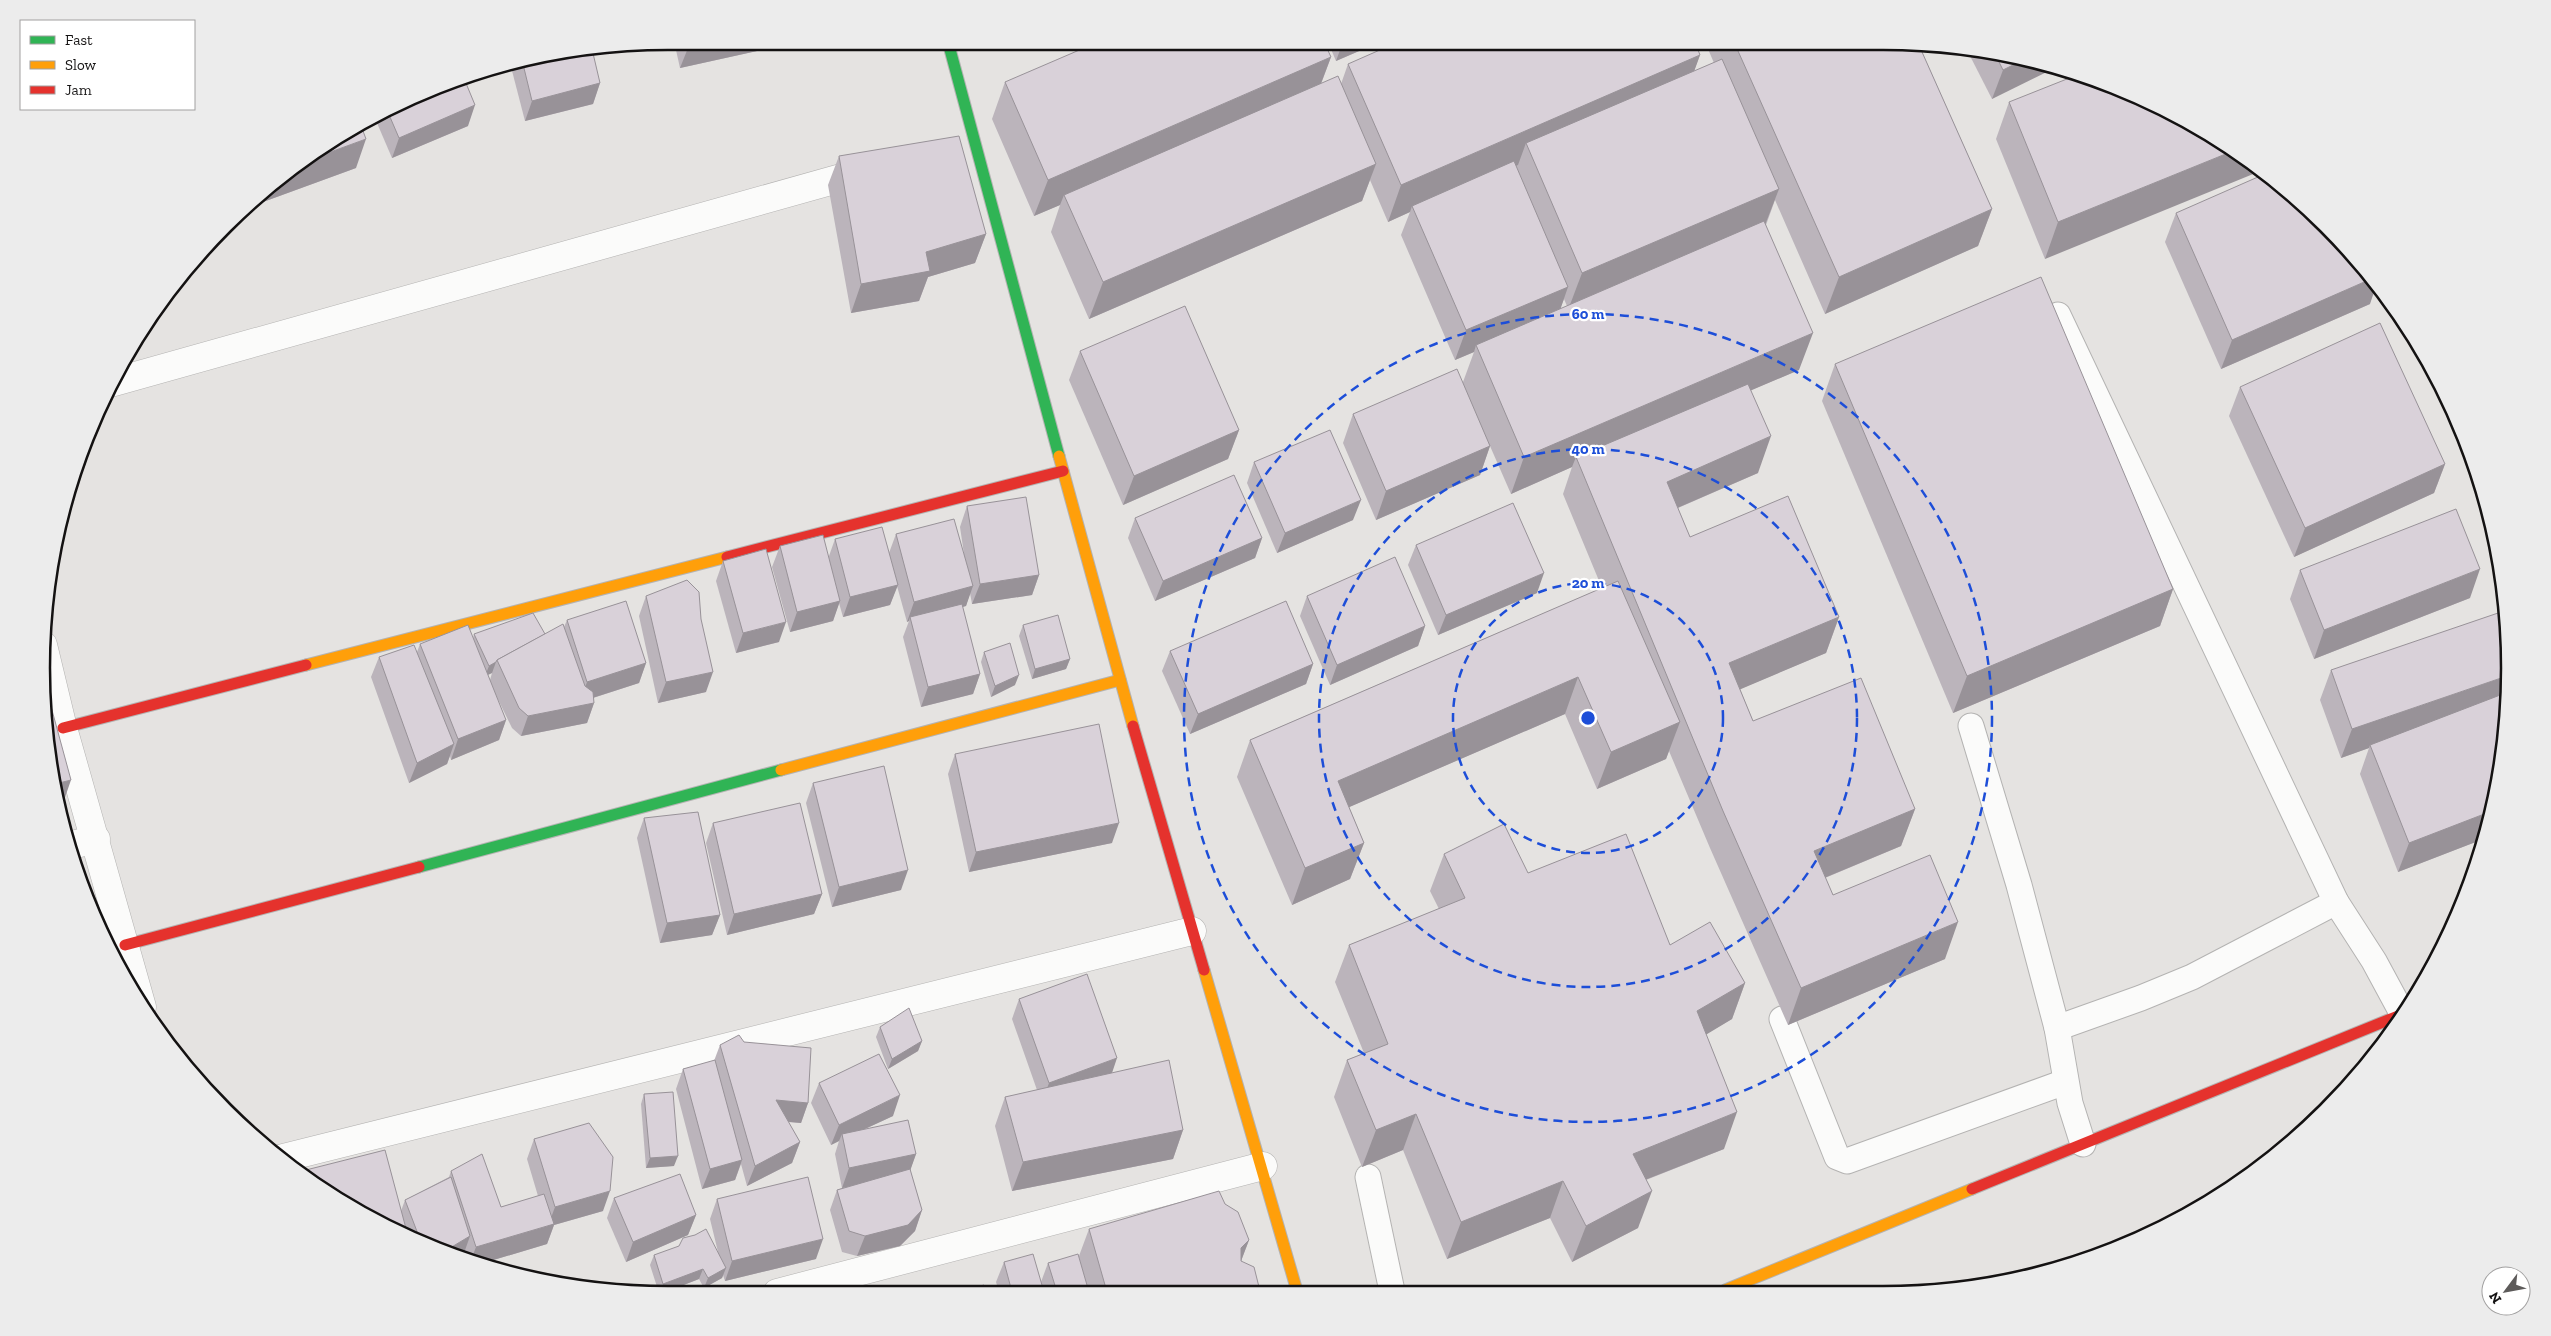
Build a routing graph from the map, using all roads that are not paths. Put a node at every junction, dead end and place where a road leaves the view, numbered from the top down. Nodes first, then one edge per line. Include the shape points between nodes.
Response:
1 (949, 50) edge
2 (888, 165) edge
3 (2058, 315) edge
4 (122, 380) edge
5 (1063, 471) junction
6 (50, 675) edge
7 (1120, 680) junction
8 (1971, 726) dead end
9 (63, 728) junction
10 (96, 839) junction
11 (76, 844) edge
12 (2336, 902) junction
13 (1192, 931) junction
14 (125, 945) junction
15 (135, 980) edge
16 (2399, 1008) edge
17 (1782, 1019) dead end
18 (2391, 1019) edge
19 (2057, 1028) junction
20 (2065, 1082) junction
21 (2084, 1144) junction
22 (290, 1156) edge
23 (1263, 1166) junction
24 (1368, 1177) dead end
25 (803, 1286) edge
26 (1296, 1286) edge
27 (1391, 1286) edge
28 (1736, 1286) edge

1 - 5 street via 964,143
2 - 4 street
3 - 12 lane
5 - 7 street
5 - 9 street
6 - 9 street
7 - 13 street
7 - 14 street
8 - 19 lane via 2019,885
9 - 10 street
10 - 11 street
10 - 14 street
12 - 16 lane
12 - 19 lane via 2192,977
13 - 22 street
13 - 23 street
14 - 15 street
17 - 20 lane via 1837,1157 1847,1161
18 - 21 street
19 - 20 lane
20 - 21 lane
21 - 28 street
23 - 25 street
23 - 26 street
24 - 27 lane

